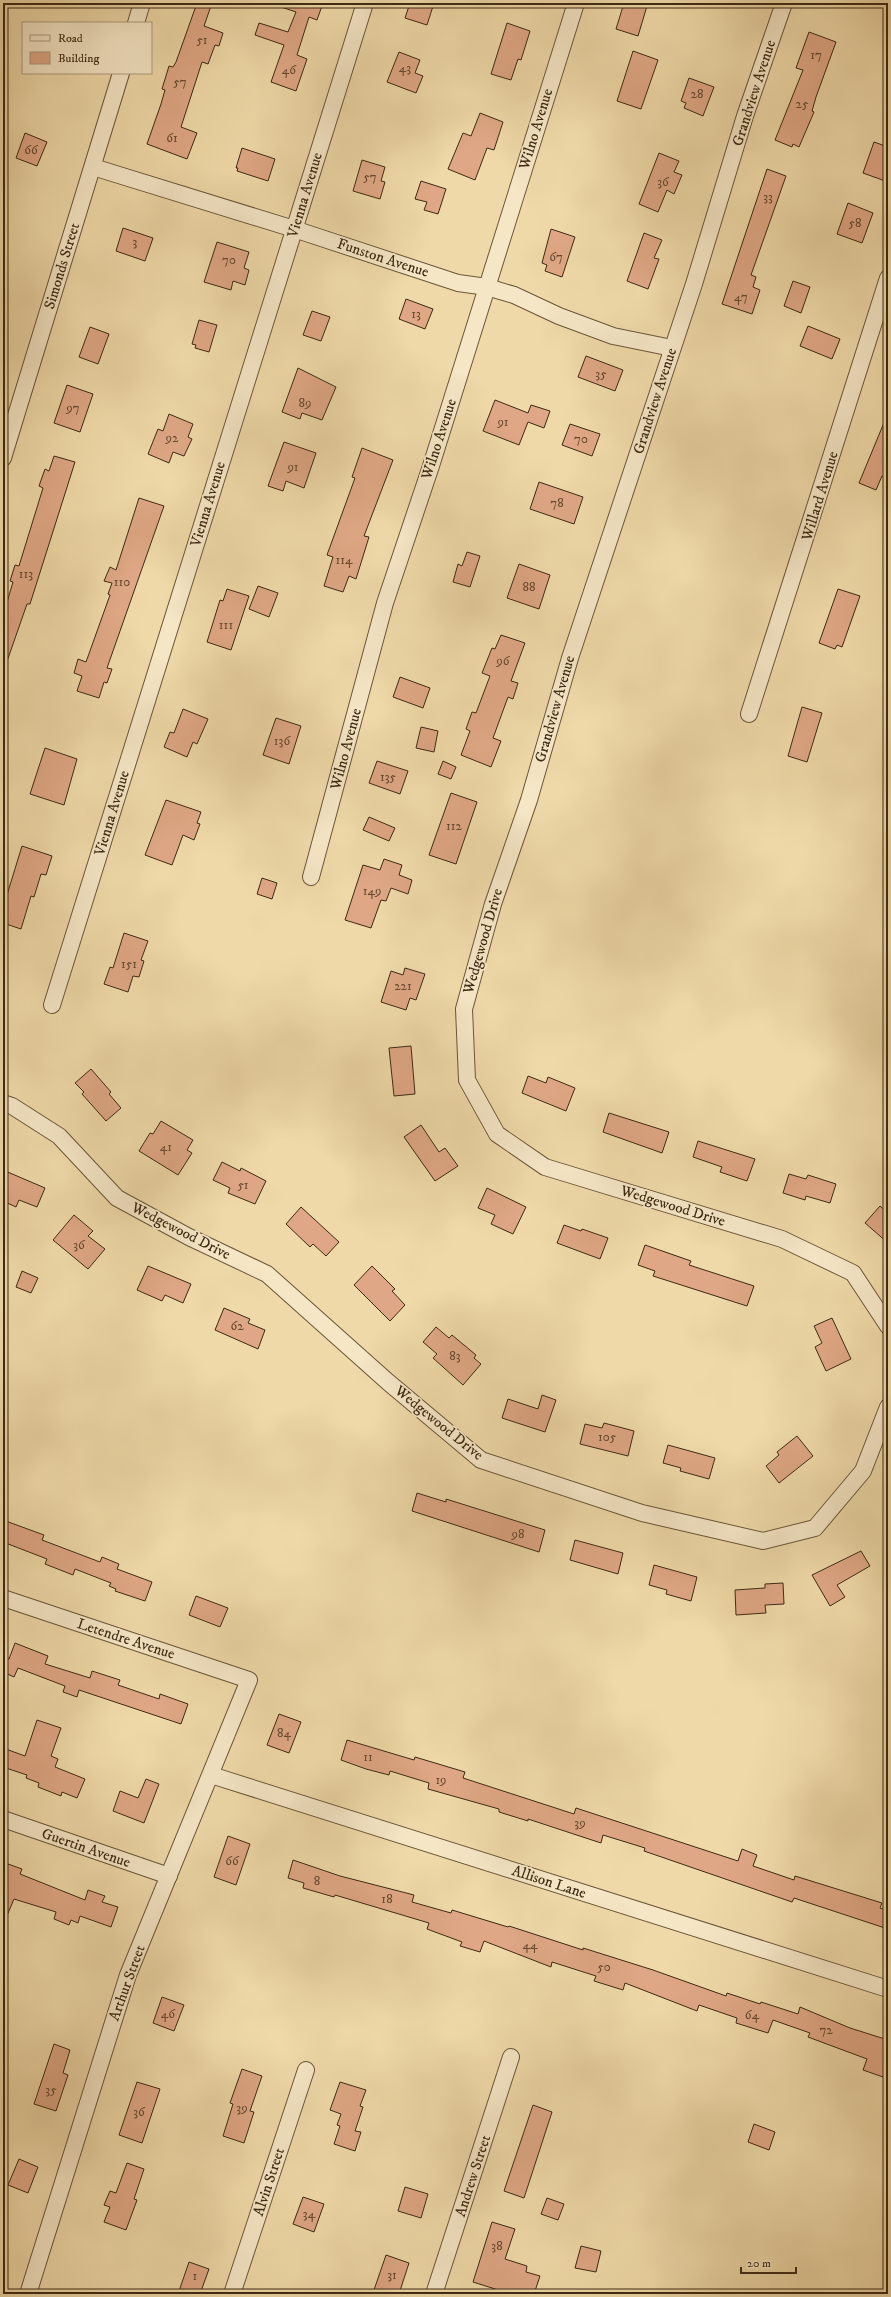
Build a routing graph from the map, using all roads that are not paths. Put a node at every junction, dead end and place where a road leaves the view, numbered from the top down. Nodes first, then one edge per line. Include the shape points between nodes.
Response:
1 (142, 3) edge
2 (365, 3) edge
3 (576, 3) edge
4 (784, 3) edge
5 (136, 22) edge
6 (121, 74) edge
7 (93, 167) junction
8 (294, 229) junction
9 (888, 278) edge
10 (487, 287) junction
11 (672, 348) junction
12 (3, 458) edge
13 (749, 714) dead end
14 (529, 800) joint
15 (311, 877) dead end
16 (52, 1005) dead end
17 (3, 1103) edge
18 (888, 1326) edge
19 (888, 1407) edge
20 (3, 1598) edge
21 (249, 1680) joint
22 (210, 1775) junction
23 (3, 1819) edge
24 (169, 1876) junction
25 (888, 1989) edge
26 (511, 2057) dead end
27 (306, 2070) dead end
28 (28, 2294) edge
29 (232, 2294) edge
30 (434, 2294) edge

1 - 5 street
2 - 8 street, Vienna Avenue
3 - 10 street, Wilno Avenue
4 - 11 street, Grandview Avenue via 745,116
6 - 7 street, Simonds Street
7 - 8 street, Funston Avenue
7 - 12 street, Simonds Street
8 - 10 street, Funston Avenue via 458,283
8 - 16 street, Vienna Avenue
9 - 13 street, Willard Avenue
10 - 11 street, Funston Avenue via 514,295 558,316 613,336
10 - 15 street, Wilno Avenue via 385,603
11 - 14 street, Grandview Avenue via 570,658
14 - 18 street, Wedgewood Drive via 493,904 464,1009 467,1080 497,1134 545,1167 782,1239 853,1273
17 - 19 street, Wedgewood Drive via 59,1136 117,1198 189,1237 267,1274 481,1460 642,1512 763,1541 815,1528 863,1471
20 - 21 street, Letendre Avenue
21 - 22 street, Arthur Street
22 - 24 street, Arthur Street
22 - 25 street, Allison Lane
23 - 24 street, Guertin Avenue
24 - 28 street, Arthur Street via 128,1975
26 - 30 street, Andrew Street
27 - 29 street, Alvin Street

